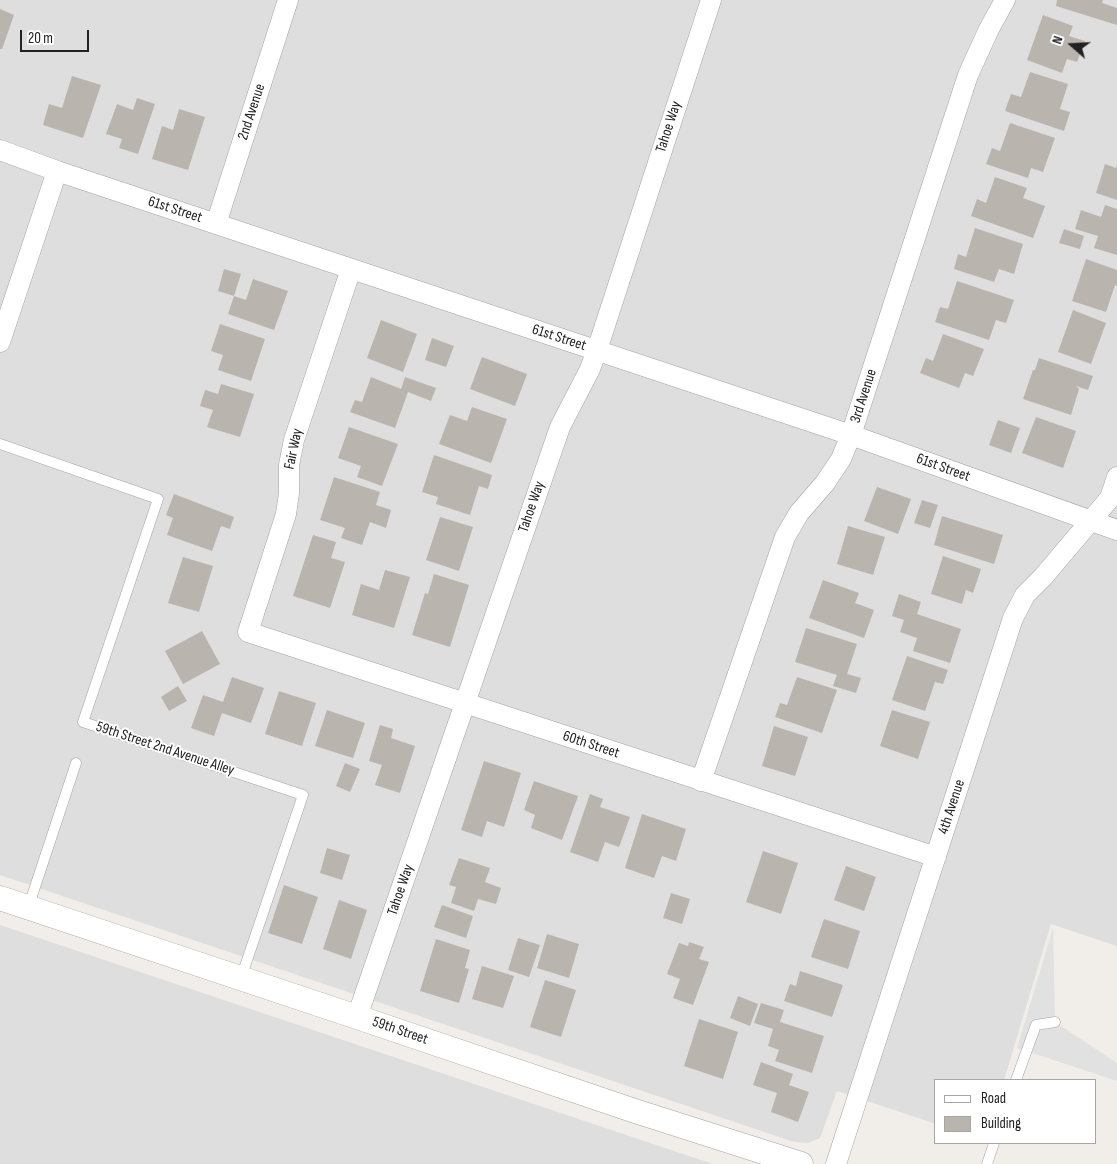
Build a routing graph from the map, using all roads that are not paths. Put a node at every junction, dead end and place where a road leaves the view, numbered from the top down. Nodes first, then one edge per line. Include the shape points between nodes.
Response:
1 (288, 0) edge
2 (710, 0) edge
3 (1005, 0) edge
4 (0, 150) edge
5 (57, 171) junction
6 (216, 224) junction
7 (351, 269) junction
8 (0, 342) edge
9 (597, 350) junction
10 (851, 435) junction
11 (0, 444) edge
12 (1117, 477) edge
13 (1089, 522) junction
14 (1117, 530) edge
15 (248, 632) joint
16 (465, 703) junction
17 (76, 763) dead end
18 (701, 781) junction
19 (936, 857) junction
20 (0, 898) edge
21 (28, 908) junction
22 (242, 978) junction
23 (358, 1017) junction
24 (1055, 1022) dead end
25 (1016, 1079) edge
26 (994, 1144) edge
27 (801, 1164) edge
28 (836, 1164) edge
29 (987, 1164) edge

1 - 6 street, 2nd Avenue
2 - 9 street, Tahoe Way
3 - 10 street, 3rd Avenue via 968,75
4 - 5 street, 61st Street
5 - 6 street, 61st Street
5 - 8 street
6 - 7 street, 61st Street
7 - 9 street, 61st Street
7 - 15 street, Fair Way via 294,440 286,514
9 - 10 street, 61st Street
9 - 16 street, Tahoe Way via 560,427
10 - 13 street, 61st Street
10 - 18 street, 3rd Avenue via 830,475 799,513 785,537
11 - 22 lane, 59th Street 2nd Avenue Alley via 158,499 83,722 303,795
12 - 13 street, 4th Avenue via 1110,498
13 - 14 street, 61st Street
13 - 19 street, 4th Avenue via 1025,595 1012,618
15 - 16 street, 60th Street
16 - 18 street, 60th Street
16 - 23 street, Tahoe Way
17 - 21 lane
18 - 19 street, 60th Street
19 - 28 street, 4th Avenue
20 - 21 street, 59th Street
21 - 22 street, 59th Street
22 - 23 street, 59th Street
23 - 27 street, 59th Street
24 - 25 lane via 1036,1025
26 - 29 lane

